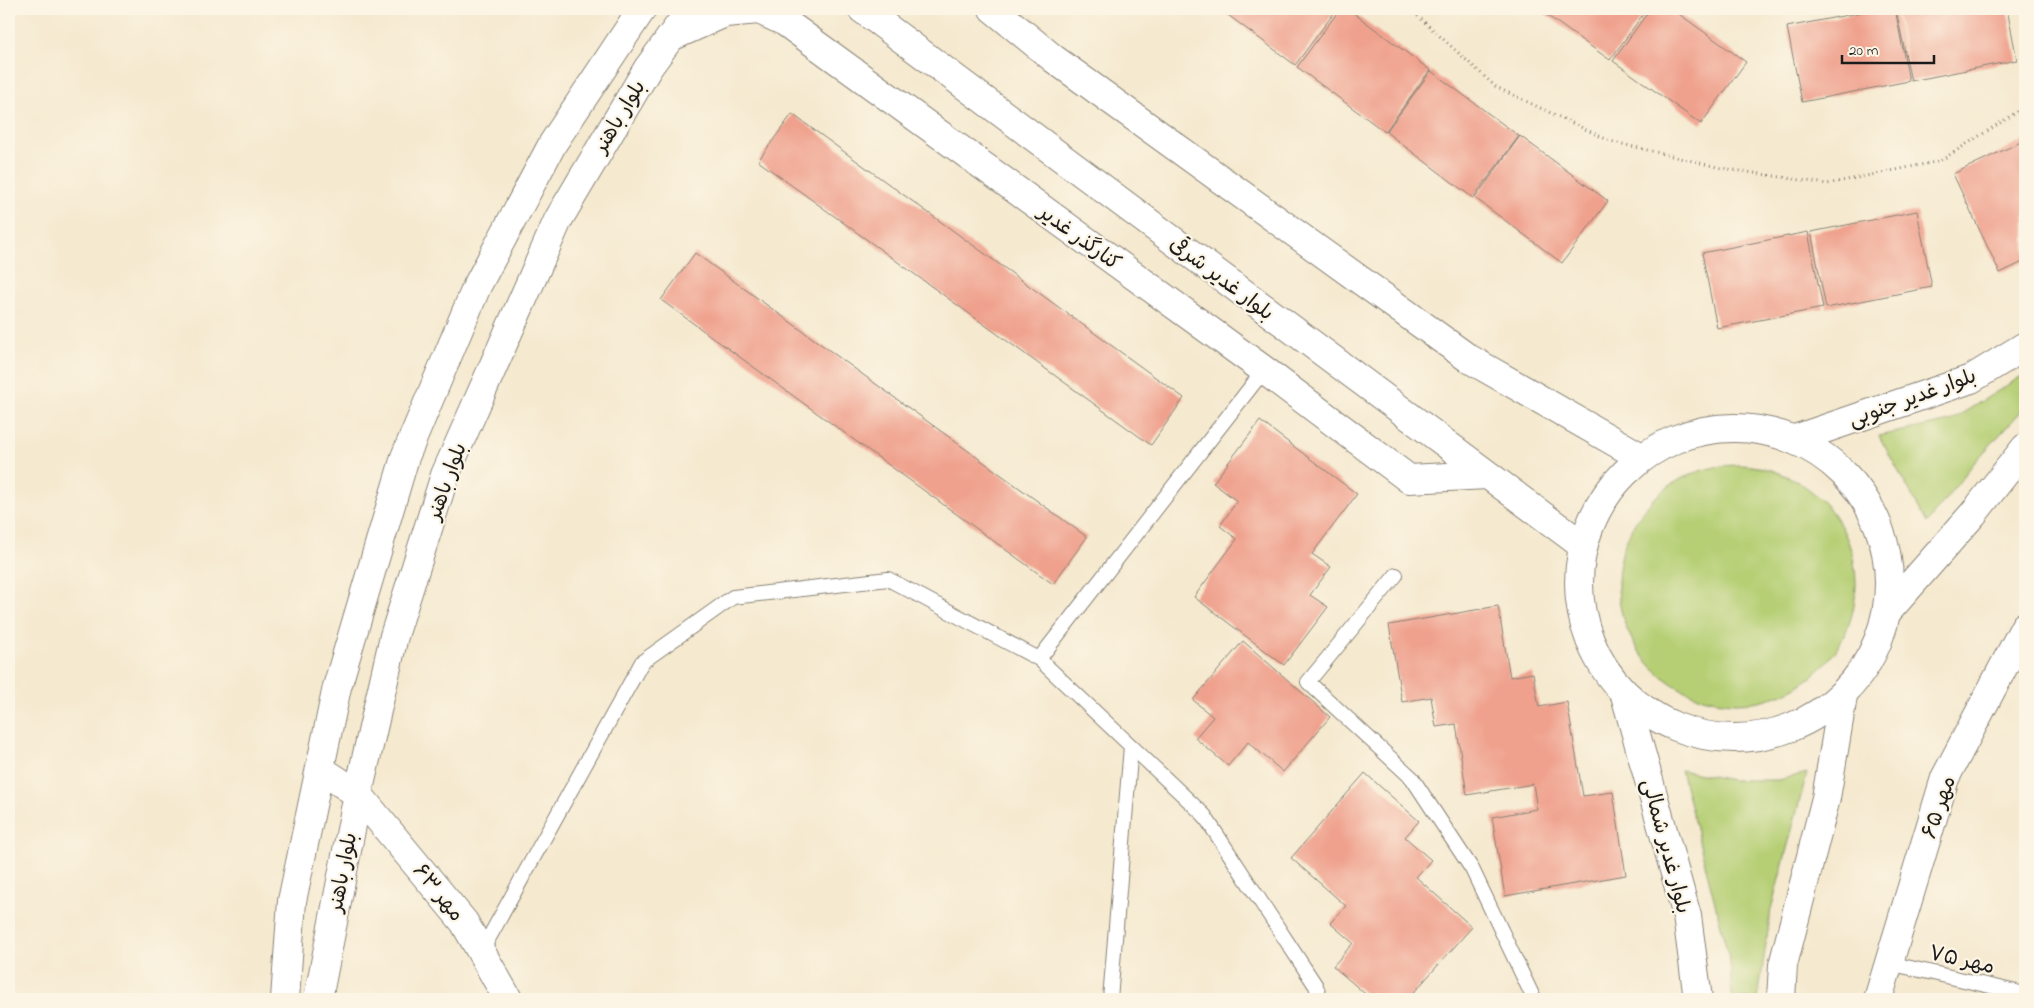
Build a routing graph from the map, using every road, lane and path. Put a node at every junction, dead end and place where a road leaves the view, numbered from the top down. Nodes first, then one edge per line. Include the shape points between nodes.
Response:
1 (642, 9) edge
2 (691, 9) edge
3 (862, 9) edge
4 (993, 9) edge
5 (1410, 9) edge
6 (671, 37) junction
7 (2025, 107) edge
8 (2025, 346) edge
9 (1264, 370) junction
10 (1795, 439) junction
11 (2025, 448) edge
12 (1641, 457) junction
13 (1487, 475) junction
14 (1582, 545) junction
15 (1396, 574) dead end
16 (1887, 612) junction
17 (2025, 626) edge
18 (1039, 659) junction
19 (1625, 695) junction
20 (1843, 696) junction
21 (1131, 746) junction
22 (320, 769) junction
23 (358, 794) junction
24 (481, 952) junction
25 (1889, 963) junction
26 (2025, 994) edge
27 (284, 999) edge
28 (318, 999) edge
29 (508, 999) edge
30 (1110, 999) edge
31 (1320, 999) edge
32 (1534, 999) edge
33 (1698, 999) edge
34 (1781, 999) edge
35 (1878, 999) edge

1 - 22 main road, بلوار باهنر via 553,143 477,286 405,457 337,687
2 - 6 main road, بلوار باهنر
3 - 13 main road, بلوار غدیر شرقی
4 - 12 main road via 1054,59 1468,358
5 - 7 path via 1496,88 1610,141 1721,168 1827,184 1940,161
6 - 9 main road, کنارگذر غدیر via 725,13 759,10 785,22
6 - 23 main road, بلوار باهنر via 648,68 558,220 445,476 394,636
8 - 10 main road, بلوار غدیر جنوبی via 1972,379
9 - 13 main road, کنارگذر غدیر via 1410,479
9 - 18 lane
10 - 12 main road via 1742,427 1689,433
10 - 16 main road via 1840,469 1873,512 1888,564
11 - 16 main road via 1973,514
12 - 14 main road via 1604,496
13 - 14 main road, بلوار غدیر شرقی
14 - 19 main road via 1578,599 1593,651
15 - 32 lane via 1308,682 1412,778 1472,869
16 - 20 main road via 1871,657
17 - 25 main road, مهر ۶۵ via 1945,778
18 - 21 lane
18 - 24 lane via 888,579 733,596 642,662
19 - 20 main road via 1664,723 1710,738 1758,738 1804,724
19 - 33 main road, بلوار غدیر شمالی via 1688,916
20 - 34 main road via 1826,798 1783,965
21 - 30 lane
21 - 31 lane via 1204,815 1316,986
22 - 23 main road, مهر ۶۳
22 - 27 main road, بلوار باهنر via 292,901
23 - 24 main road, مهر ۶۳ via 464,922
23 - 28 main road, بلوار باهنر
24 - 29 main road, مهر ۶۳
25 - 26 lane, مهر ۷۵
25 - 35 main road, مهر ۶۵

